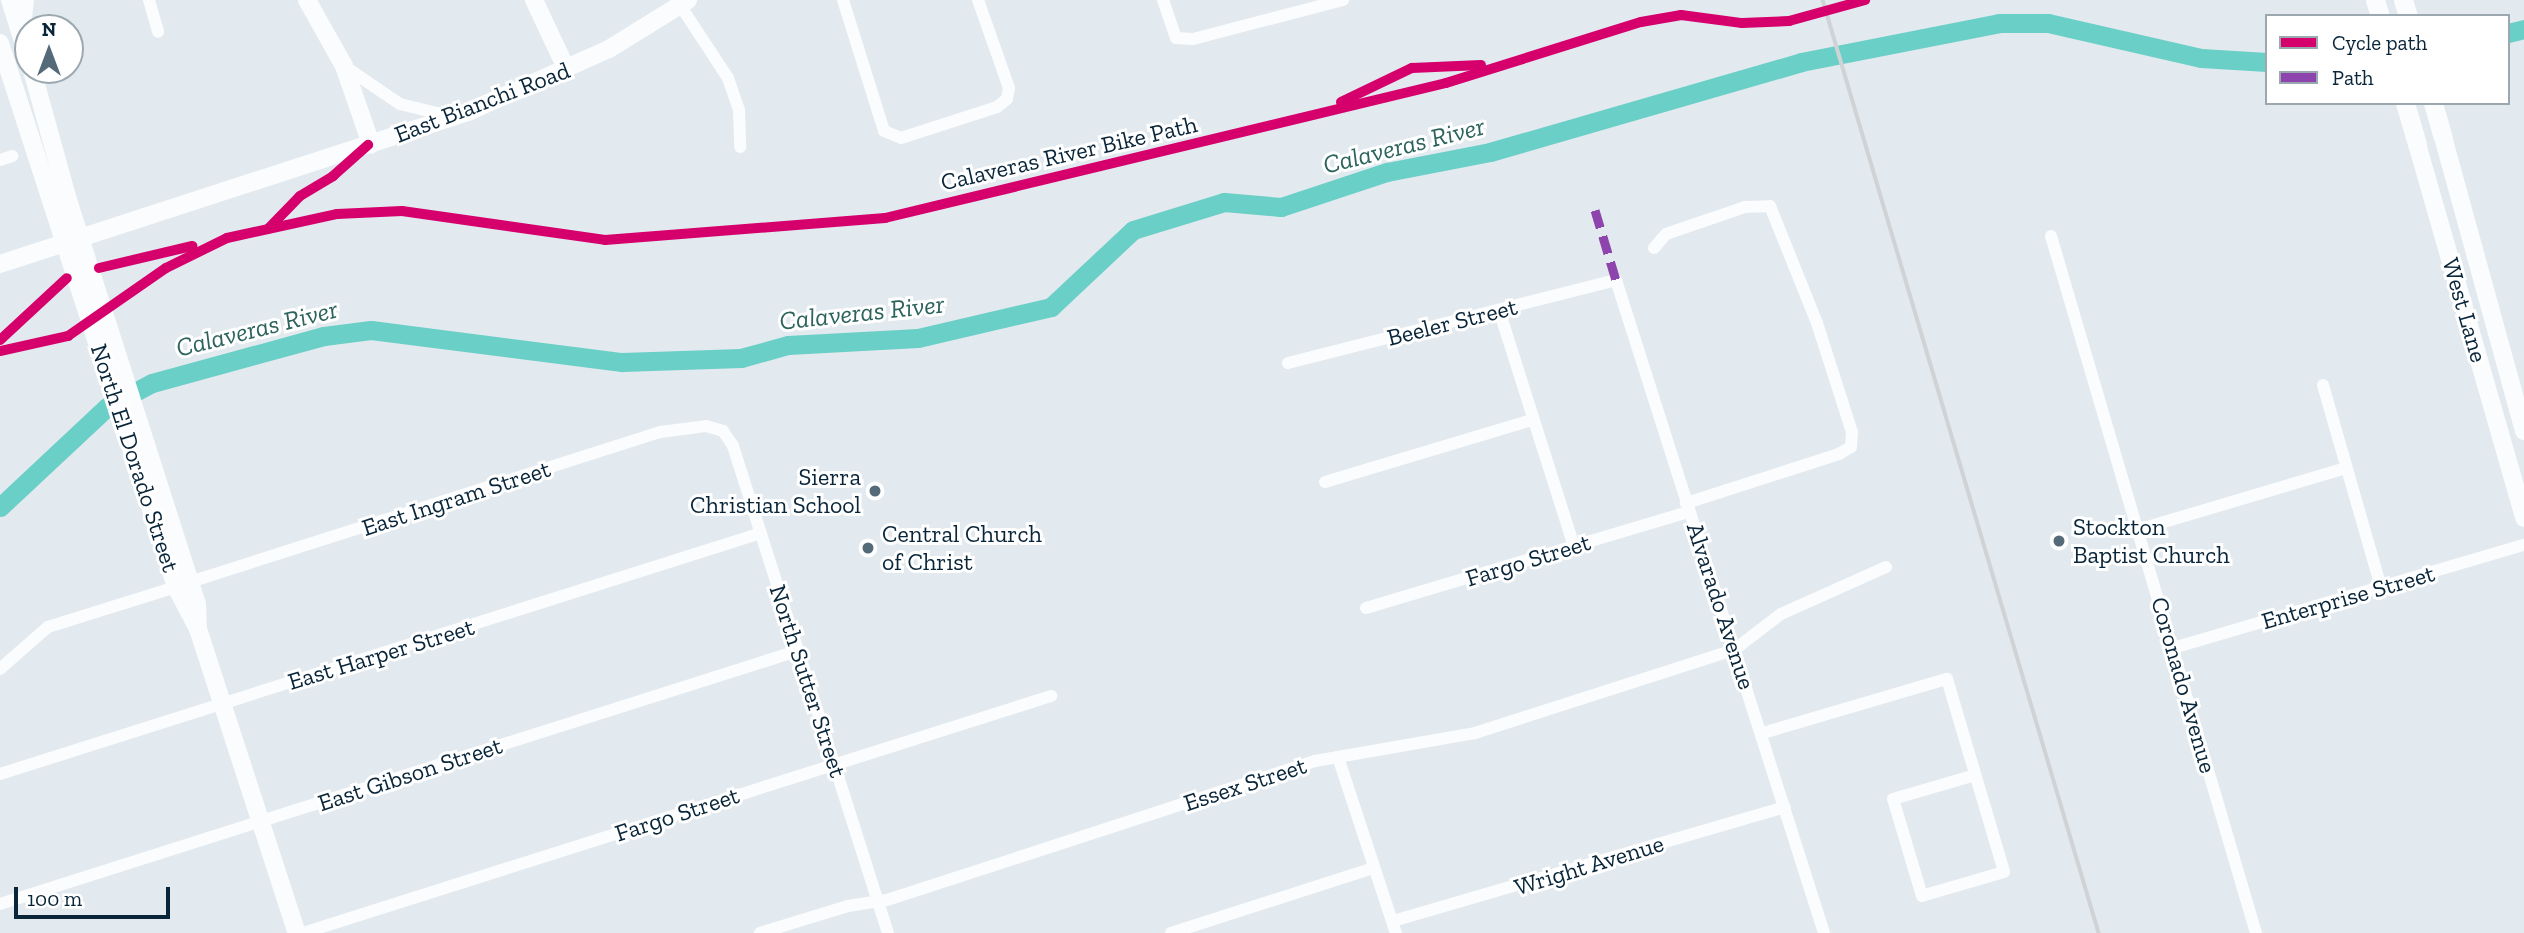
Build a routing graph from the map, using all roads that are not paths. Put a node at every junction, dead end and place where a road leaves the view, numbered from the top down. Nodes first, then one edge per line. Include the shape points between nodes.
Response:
1 (149, 0) edge
2 (307, 0) edge
3 (534, 0) edge
4 (843, 0) edge
5 (978, 0) edge
6 (1163, 0) edge
7 (1343, 0) edge
8 (684, 3) edge
9 (1310, 4) edge
10 (158, 32) dead end
11 (0, 44) edge
12 (344, 66) junction
13 (568, 70) junction
14 (35, 84) edge
15 (2406, 105) edge
16 (2434, 105) edge
17 (453, 117) junction
18 (2443, 137) joint
19 (371, 144) junction
20 (2417, 144) joint
21 (740, 147) dead end
22 (61, 203) junction
23 (2051, 236) dead end
24 (2443, 236) junction
25 (1654, 248) dead end
26 (0, 264) edge
27 (1616, 279) joint
28 (2484, 286) junction
29 (1499, 310) junction
30 (2470, 326) junction
31 (1288, 363) dead end
32 (2323, 385) dead end
33 (2514, 394) junction
34 (1532, 420) junction
35 (723, 431) joint
36 (2524, 431) edge
37 (2346, 468) junction
38 (1325, 482) dead end
39 (1688, 507) junction
40 (2524, 518) edge
41 (2137, 530) junction
42 (761, 533) junction
43 (2524, 545) edge
44 (1574, 546) junction
45 (1886, 567) dead end
46 (183, 584) junction
47 (2381, 587) junction
48 (1366, 608) dead end
49 (2173, 648) junction
50 (1734, 650) junction
51 (797, 651) junction
52 (0, 669) edge
53 (1051, 696) dead end
54 (223, 703) junction
55 (1763, 733) junction
56 (1338, 757) junction
57 (836, 766) junction
58 (0, 774) edge
59 (1975, 775) junction
60 (1785, 807) junction
61 (261, 821) junction
62 (1374, 868) junction
63 (877, 902) junction
64 (0, 904) edge
65 (1394, 927) edge
66 (297, 933) edge
67 (303, 933) edge
68 (760, 933) edge
69 (888, 933) edge
70 (1171, 933) edge
71 (1824, 933) edge
72 (2256, 933) edge

1 - 10 street
2 - 12 main road
3 - 13 main road
4 - 5 street via 888,135 901,138 997,107 1007,99 1009,88
6 - 9 street via 1176,38 1193,39
7 - 9 street
8 - 13 main road, East Bianchi Road
8 - 21 street via 728,78 739,110
11 - 22 main road, North El Dorado Street
12 - 17 street via 400,104
12 - 19 main road
13 - 17 main road, East Bianchi Road
14 - 22 main road, North El Dorado Street
15 - 20 main road, West Lane
16 - 18 main road, West Lane
17 - 19 main road, East Bianchi Road
18 - 28 main road, West Lane
19 - 26 main road, East Bianchi Road
20 - 24 main road, West Lane
22 - 46 main road, North El Dorado Street
23 - 41 street, Coronado Avenue
24 - 28 main road via 2459,258 2469,285
24 - 30 main road, West Lane
25 - 39 street, Fargo Street via 1666,234 1745,207 1770,206 1817,323 1852,432 1852,447 1839,454
27 - 29 street, Beeler Street
27 - 39 street, Alvarado Avenue
28 - 33 main road, West Lane
29 - 31 street, Beeler Street
29 - 34 street
30 - 33 main road via 2487,332 2499,370
30 - 40 main road, West Lane
32 - 37 street
33 - 36 main road, West Lane
34 - 38 street
34 - 44 street
35 - 42 street, North Sutter Street via 733,446
35 - 46 street, East Ingram Street via 706,426 660,432
37 - 41 street
37 - 47 street
39 - 44 street, Fargo Street
39 - 50 street, Alvarado Avenue
41 - 49 street, Coronado Avenue
42 - 51 street, North Sutter Street
42 - 54 street, East Harper Street
43 - 47 street, Enterprise Street
44 - 48 street, Fargo Street
45 - 50 street, Essex Street via 1781,614
46 - 52 street, East Ingram Street via 48,627
46 - 54 main road, North El Dorado Street
47 - 49 street, Enterprise Street
49 - 72 street, Coronado Avenue
50 - 55 street, Alvarado Avenue
50 - 56 street, Essex Street via 1475,733
51 - 57 street, North Sutter Street
51 - 61 street, East Gibson Street
53 - 57 street, Fargo Street
54 - 58 street, East Harper Street
54 - 61 main road, North El Dorado Street
55 - 59 street via 1947,679
55 - 60 street, Alvarado Avenue
56 - 62 street
56 - 63 street, Essex Street via 1285,770
57 - 63 street, North Sutter Street
57 - 67 street, Fargo Street
59 - 59 street via 2004,872 1922,896 1893,799
60 - 65 street, Wright Avenue
60 - 71 street, Alvarado Avenue
61 - 64 street, East Gibson Street
61 - 66 main road, North El Dorado Street
62 - 65 street
62 - 70 street
63 - 68 street, Essex Street via 848,906
63 - 69 street, North Sutter Street

